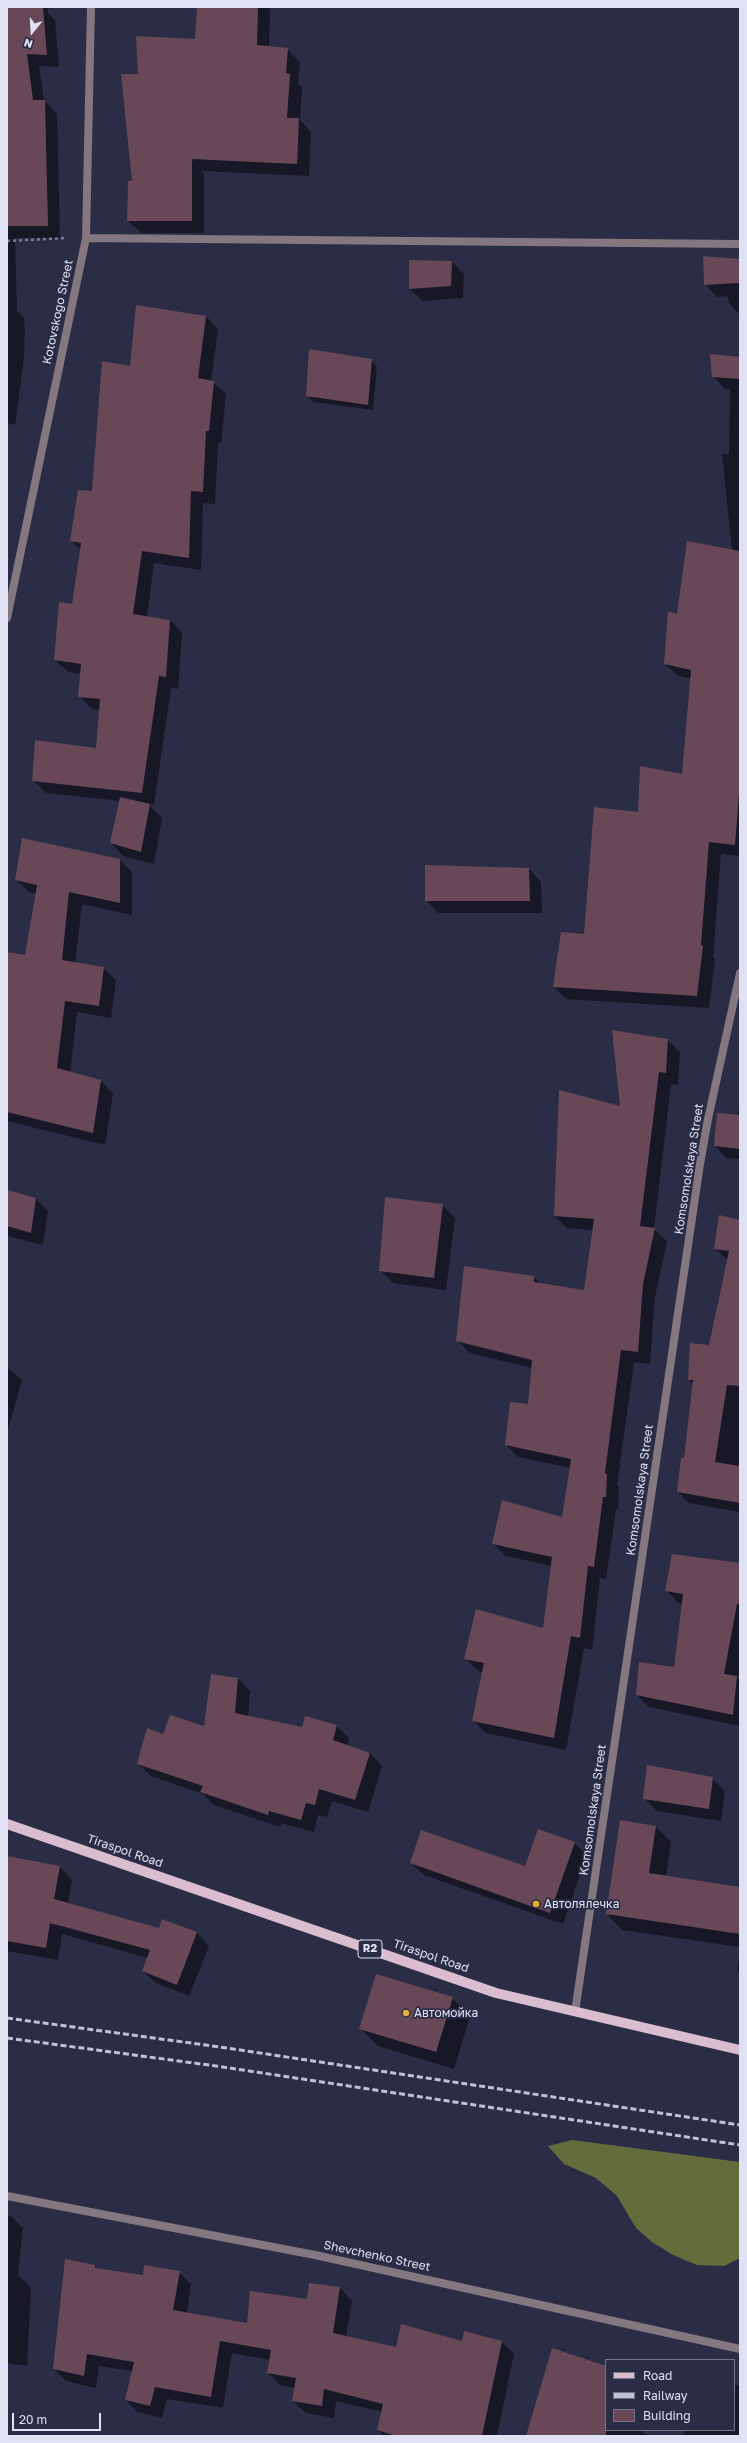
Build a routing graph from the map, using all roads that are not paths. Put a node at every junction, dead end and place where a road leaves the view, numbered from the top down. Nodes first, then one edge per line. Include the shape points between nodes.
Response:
1 (91, 7) edge
2 (86, 238) junction
3 (740, 244) edge
4 (7, 618) edge
5 (740, 973) edge
6 (7, 1824) edge
7 (575, 2012) junction
8 (740, 2050) edge
9 (7, 2196) edge
10 (740, 2349) edge

1 - 2 street, Kotovskogo Street
2 - 3 street
2 - 4 street, Kotovskogo Street
5 - 7 street, Komsomolskaya Street via 702,1157
6 - 7 main road, Tiraspol Road / R2 via 496,1993
7 - 8 main road, Tiraspol Road / R2
9 - 10 street, Shevchenko Street via 314,2255

